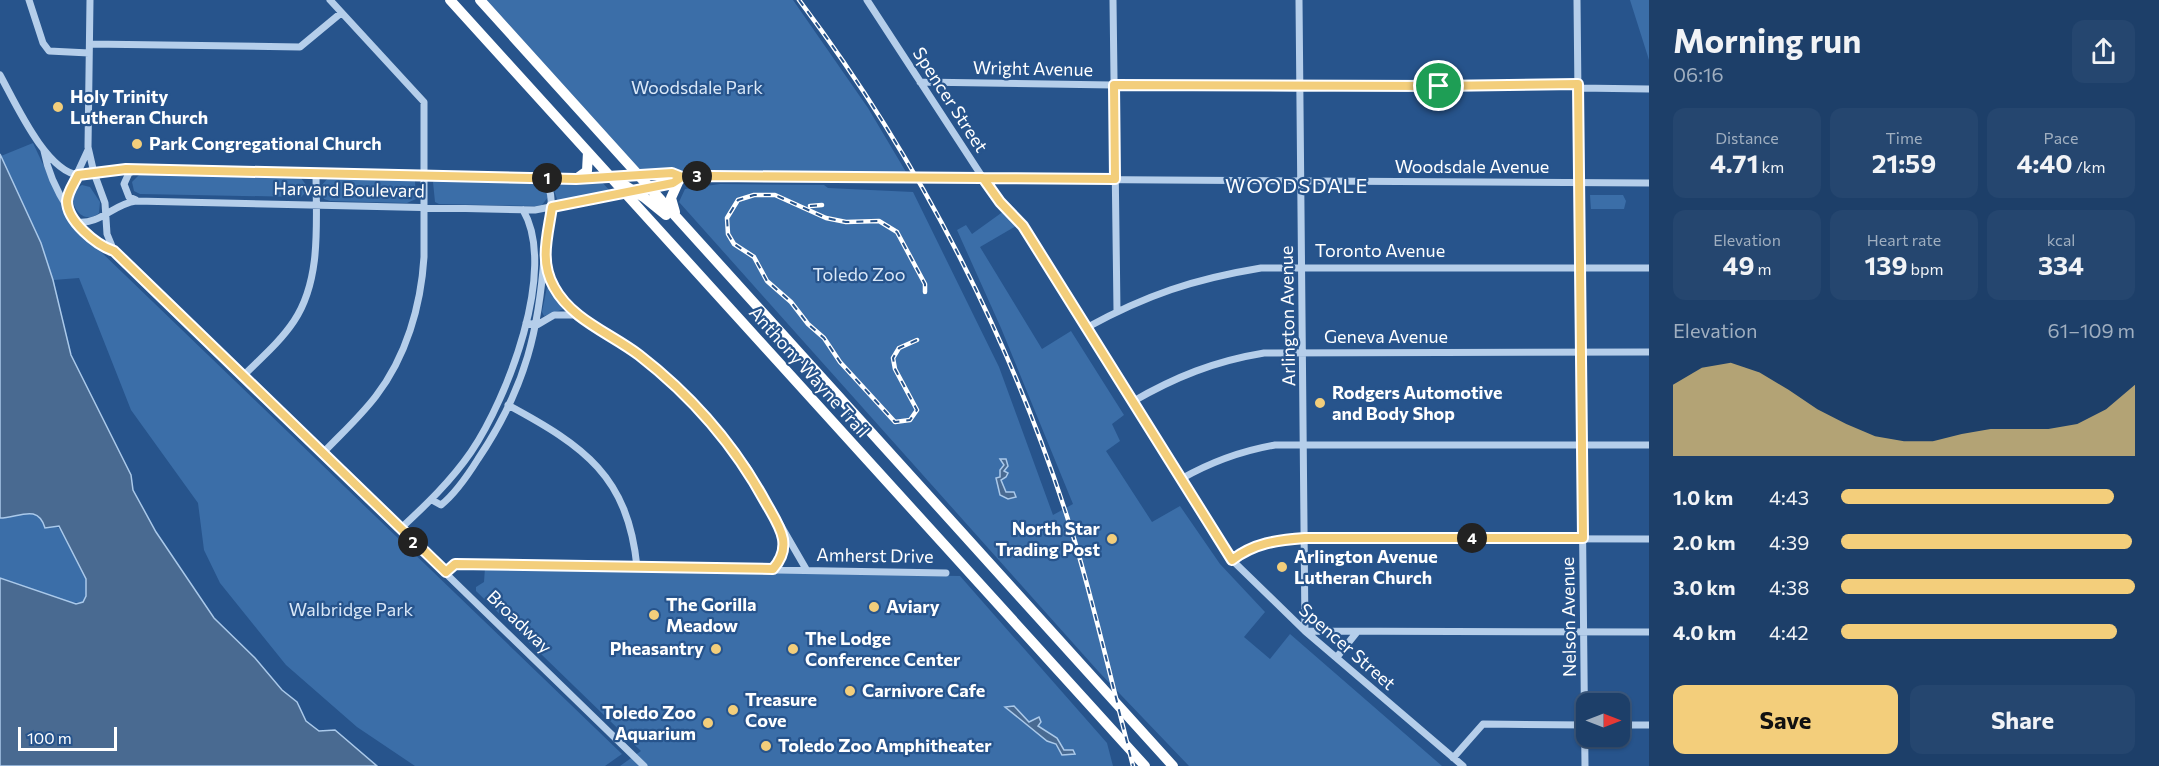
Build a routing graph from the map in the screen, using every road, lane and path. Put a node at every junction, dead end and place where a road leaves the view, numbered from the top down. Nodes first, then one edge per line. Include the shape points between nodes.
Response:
1 (29, 0) edge
2 (90, 0) edge
3 (330, 0) edge
4 (450, 0) edge
5 (480, 0) edge
6 (867, 0) edge
7 (1113, 0) edge
8 (1299, 0) edge
9 (1577, 0) edge
10 (341, 12) junction
11 (90, 44) junction
12 (89, 53) junction
13 (0, 75) edge
14 (920, 82) junction
15 (1114, 85) junction
16 (1578, 86) junction
17 (1300, 88) junction
18 (1649, 89) edge
19 (88, 147) junction
20 (44, 151) junction
21 (588, 152) junction
22 (137, 169) junction
23 (316, 172) junction
24 (94, 174) junction
25 (424, 174) junction
26 (638, 174) junction
27 (78, 175) junction
28 (610, 176) junction
29 (681, 177) junction
30 (544, 178) junction
31 (983, 178) junction
32 (576, 179) junction
33 (1115, 179) junction
34 (1301, 182) junction
35 (1579, 182) junction
36 (1649, 183) edge
37 (649, 188) junction
38 (630, 192) junction
39 (138, 201) junction
40 (316, 205) junction
41 (424, 206) junction
42 (552, 207) junction
43 (523, 210) junction
44 (106, 212) junction
45 (70, 213) junction
46 (677, 218) junction
47 (77, 222) junction
48 (114, 251) junction
49 (534, 252) junction
50 (545, 255) junction
51 (719, 264) junction
52 (1302, 266) junction
53 (1580, 267) junction
54 (1649, 268) edge
55 (1117, 311) junction
56 (579, 316) junction
57 (526, 323) junction
58 (537, 325) junction
59 (1086, 328) junction
60 (1303, 351) junction
61 (1581, 352) junction
62 (1649, 352) edge
63 (243, 376) junction
64 (500, 401) junction
65 (1132, 402) junction
66 (510, 406) junction
67 (1304, 444) junction
68 (1582, 445) junction
69 (1649, 445) edge
70 (322, 454) junction
71 (1181, 479) junction
72 (432, 500) junction
73 (400, 529) junction
74 (784, 535) junction
75 (1305, 538) junction
76 (1583, 538) junction
77 (1649, 539) edge
78 (1232, 560) junction
79 (637, 567) junction
80 (773, 569) junction
81 (806, 569) junction
82 (446, 572) junction
83 (946, 573) dead end
84 (1305, 632) junction
85 (1357, 632) junction
86 (1584, 632) junction
87 (1649, 633) edge
88 (1337, 657) junction
89 (1585, 693) edge
90 (1576, 725) edge
91 (1630, 725) edge
92 (1649, 725) edge
93 (1585, 747) edge
94 (1454, 758) junction
95 (644, 766) edge
96 (1144, 766) edge
97 (1173, 766) edge
98 (1463, 766) edge
99 (1585, 766) edge

1 - 12 street via 49,51
2 - 11 street
3 - 10 street
4 - 21 highway, Anthony Wayne Trail
5 - 26 highway, Anthony Wayne Trail
6 - 14 street, Spencer Street
7 - 15 street
8 - 17 street, Arlington Avenue
9 - 16 street, Nelson Avenue
10 - 11 street via 300,47
10 - 25 street via 424,102
11 - 12 street
12 - 19 street
13 - 20 street
14 - 15 street, Wright Avenue
14 - 31 street, Spencer Street
15 - 17 street, Wright Avenue
15 - 33 street
16 - 17 street, Wright Avenue
16 - 18 street, Wright Avenue
16 - 35 street, Nelson Avenue
17 - 34 street, Arlington Avenue
19 - 24 street
19 - 27 street
20 - 27 street via 64,169
20 - 45 street
21 - 28 highway, Anthony Wayne Trail
21 - 32 highway via 587,171
22 - 23 street, Harvard Boulevard
22 - 24 street, Harvard Boulevard
22 - 39 street via 129,173 124,184 129,197
23 - 25 street, Harvard Boulevard
23 - 40 street
24 - 27 street
24 - 44 street
25 - 30 street, Harvard Boulevard
25 - 41 street
26 - 28 street, Woodsdale Avenue
26 - 29 street, Woodsdale Avenue via 672,173
26 - 37 highway, Anthony Wayne Trail
27 - 45 street via 68,196
28 - 32 street, Harvard Boulevard
28 - 38 highway, Anthony Wayne Trail
29 - 31 street, Woodsdale Avenue
29 - 37 street, Woodsdale Avenue via 673,183
29 - 46 highway via 671,198
30 - 32 street, Harvard Boulevard
30 - 42 street
31 - 33 street, Woodsdale Avenue
31 - 59 street, Spencer Street via 1023,226
33 - 34 street, Woodsdale Avenue
33 - 55 street
34 - 35 street, Woodsdale Avenue
34 - 52 street, Arlington Avenue
35 - 36 street, Woodsdale Avenue
35 - 53 street, Nelson Avenue
37 - 38 street, Woodsdale Avenue
37 - 46 highway, Anthony Wayne Trail
38 - 42 street, Harvard Boulevard
38 - 51 highway via 664,213 694,246
38 - 96 highway, Anthony Wayne Trail
39 - 40 street, Harvard Boulevard
39 - 44 street, Harvard Boulevard
40 - 41 street, Harvard Boulevard
40 - 63 street via 315,250 305,299 294,321
41 - 43 street, Harvard Boulevard
41 - 70 street via 422,281 397,364 376,396
42 - 43 street, Harvard Boulevard
42 - 50 street
43 - 49 street via 531,224
44 - 47 street, Harvard Boulevard via 92,222
44 - 48 street via 107,234
45 - 47 street
46 - 51 highway, Anthony Wayne Trail
47 - 48 street, Broadway via 105,248
48 - 63 street, Broadway
49 - 50 street
49 - 57 street
50 - 56 street via 554,288
50 - 58 street
51 - 97 highway, Anthony Wayne Trail
52 - 53 street, Toronto Avenue
52 - 55 street, Toronto Avenue via 1206,277
52 - 60 street, Arlington Avenue
53 - 54 street, Toronto Avenue
53 - 61 street, Nelson Avenue
55 - 59 street, Toronto Avenue
56 - 58 street via 554,315
56 - 74 street via 638,355 706,415 747,466
57 - 58 street
57 - 64 street
58 - 66 street
59 - 65 street, Spencer Street
60 - 61 street, Geneva Avenue
60 - 65 street, Geneva Avenue via 1232,358 1198,368
60 - 67 street, Arlington Avenue
61 - 62 street, Geneva Avenue
61 - 68 street, Nelson Avenue
63 - 70 street, Broadway
64 - 66 street
64 - 72 street via 471,452
65 - 71 street, Spencer Street
66 - 72 street via 457,488 441,505
66 - 79 street via 601,468 625,510 634,538
67 - 68 street
67 - 71 street via 1246,450
67 - 75 street, Arlington Avenue
68 - 69 street
68 - 76 street, Nelson Avenue
70 - 73 street, Broadway
71 - 78 street, Spencer Street
72 - 73 street
73 - 82 street, Broadway
74 - 80 street via 784,550
74 - 81 street
75 - 76 street
75 - 78 street via 1261,544
75 - 84 street, Arlington Avenue
76 - 77 street
76 - 86 street, Nelson Avenue
78 - 84 street, Spencer Street
79 - 80 street, Amherst Drive
79 - 82 street, Amherst Drive via 455,564
80 - 81 street, Amherst Drive
81 - 83 street, Amherst Drive
82 - 95 street, Broadway
84 - 85 street
84 - 88 street, Spencer Street
85 - 86 street
85 - 88 street
86 - 87 street
86 - 89 street, Nelson Avenue
88 - 94 street, Spencer Street
90 - 94 street via 1484,724
91 - 92 street
93 - 99 street, Nelson Avenue
94 - 98 street, Spencer Street

